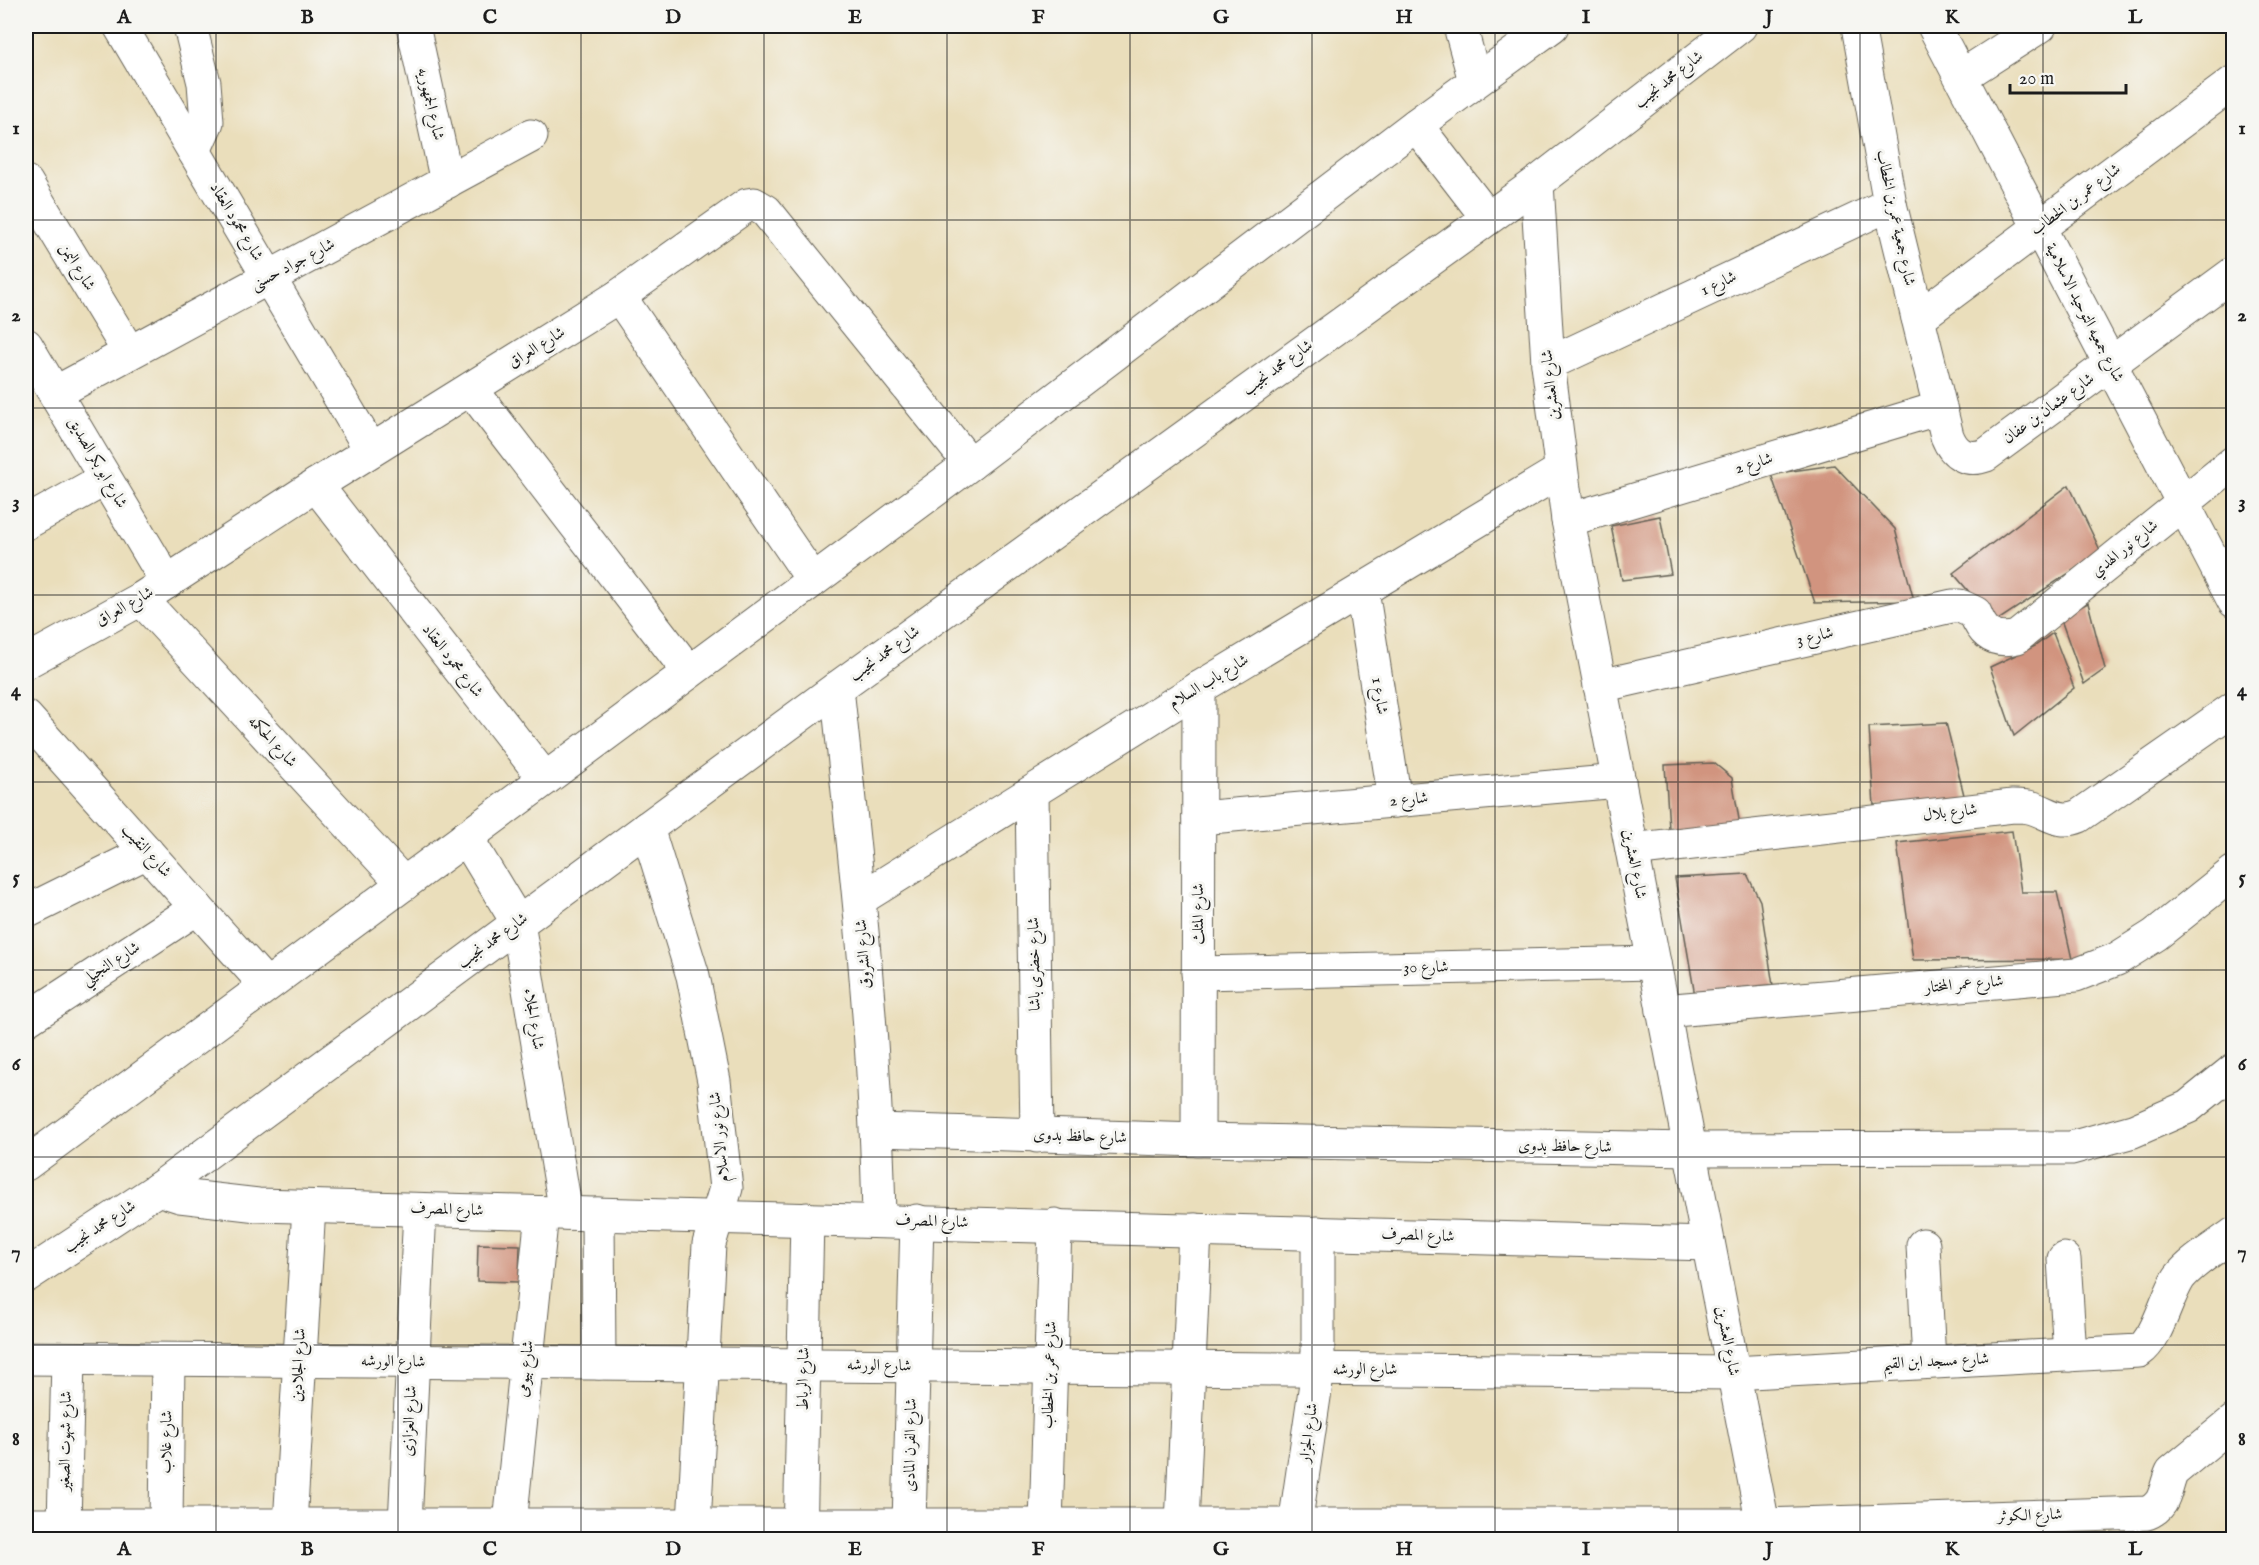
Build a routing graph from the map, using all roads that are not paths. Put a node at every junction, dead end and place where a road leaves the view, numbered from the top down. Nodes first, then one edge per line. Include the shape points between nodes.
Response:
1 (120, 26) edge
2 (190, 26) edge
3 (412, 26) edge
4 (1460, 26) edge
5 (1552, 26) edge
6 (1740, 26) edge
7 (1858, 26) edge
8 (1934, 26) edge
9 (2040, 26) edge
10 (1962, 76) junction
11 (1475, 81) junction
12 (2234, 82) edge
13 (1416, 125) junction
14 (531, 136) dead end
15 (194, 151) junction
16 (26, 182) edge
17 (447, 182) junction
18 (1537, 183) junction
19 (1890, 204) junction
20 (1487, 218) junction
21 (2040, 226) junction
22 (2234, 273) edge
23 (270, 279) junction
24 (619, 296) junction
25 (1918, 318) junction
26 (27, 349) edge
27 (129, 352) junction
28 (1548, 364) junction
29 (2110, 364) junction
30 (471, 389) junction
31 (55, 393) junction
32 (1940, 408) junction
33 (371, 450) junction
34 (2234, 462) edge
35 (969, 464) junction
36 (1560, 471) junction
37 (105, 478) junction
38 (315, 485) junction
39 (2182, 502) junction
40 (1568, 520) junction
41 (26, 523) edge
42 (813, 580) junction
43 (1362, 590) junction
44 (154, 591) junction
45 (2234, 601) edge
46 (2017, 637) joint
47 (26, 662) edge
48 (689, 672) junction
49 (1600, 686) junction
50 (837, 688) junction
51 (1199, 688) junction
52 (2234, 708) edge
53 (26, 717) edge
54 (544, 779) junction
55 (1618, 781) junction
56 (1032, 793) junction
57 (1395, 801) junction
58 (1199, 818) junction
59 (647, 828) junction
60 (466, 837) junction
61 (1632, 850) junction
62 (147, 852) junction
63 (2234, 873) edge
64 (404, 884) junction
65 (860, 898) junction
66 (197, 908) junction
67 (26, 912) edge
68 (518, 923) junction
69 (1654, 963) junction
70 (1198, 973) junction
71 (266, 985) junction
72 (1663, 1011) junction
73 (26, 1020) edge
74 (2234, 1070) edge
75 (877, 1130) junction
76 (1037, 1136) junction
77 (1198, 1140) junction
78 (1690, 1149) junction
79 (26, 1164) edge
80 (158, 1189) junction
81 (309, 1207) junction
82 (420, 1210) junction
83 (554, 1213) junction
84 (598, 1214) junction
85 (716, 1218) junction
86 (807, 1219) junction
87 (879, 1220) junction
88 (917, 1221) junction
89 (1055, 1226) junction
90 (1195, 1230) junction
91 (1318, 1233) junction
92 (2234, 1234) edge
93 (1708, 1244) junction
94 (1923, 1245) dead end
95 (2064, 1259) dead end
96 (26, 1276) edge
97 (2070, 1355) junction
98 (26, 1358) edge
99 (68, 1359) junction
100 (168, 1360) junction
101 (300, 1361) junction
102 (413, 1362) junction
103 (1929, 1362) junction
104 (526, 1363) junction
105 (599, 1363) junction
106 (703, 1365) junction
107 (804, 1365) junction
108 (913, 1366) junction
109 (1050, 1367) junction
110 (1189, 1369) junction
111 (1318, 1370) junction
112 (1733, 1373) junction
113 (2234, 1421) edge
114 (64, 1524) junction
115 (166, 1524) junction
116 (290, 1524) junction
117 (405, 1524) junction
118 (510, 1524) junction
119 (694, 1524) junction
120 (909, 1524) junction
121 (26, 1525) edge
122 (1046, 1525) junction
123 (1182, 1525) junction
124 (1295, 1525) junction
125 (800, 1532) edge
126 (1460, 1532) edge
127 (1764, 1532) edge

1 - 15 street, شارع محمود العقاد
2 - 15 street via 204,83 207,122
3 - 17 street, شارع الجمهوريه
4 - 11 street
5 - 11 street
6 - 18 street, شارع محمد نجيب
7 - 19 street, شارع جمعية عمر بن الخطاب
8 - 10 street, شارع جمعيه التوحيد الاسلامية
9 - 10 street
10 - 21 street, شارع جمعيه التوحيد الاسلامية
11 - 13 street
12 - 21 street, شارع عمر بن الخطاب
13 - 20 street
13 - 35 street
14 - 17 street, شارع جواد حسنى
15 - 23 street, شارع محمود العقاد
16 - 27 street, شارع اليمن
17 - 23 street, شارع جواد حسنى
18 - 20 street, شارع محمد نجيب
18 - 28 street, شارع العشرين
19 - 25 street, شارع جمعية عمر بن الخطاب
19 - 28 street, شارع 1
20 - 50 street, شارع محمد نجيب
21 - 25 street, شارع عمر بن الخطاب
21 - 29 street, شارع جمعيه التوحيد الاسلامية
22 - 29 street, شارع عثمان بن عفان
23 - 27 street, شارع جواد حسنى
23 - 33 street, شارع محمود العقاد
24 - 30 street, شارع العراق
24 - 35 street, شارع العراق via 747,205 760,206
24 - 42 street
25 - 32 street, شارع جمعية عمر بن الخطاب
26 - 31 street, شارع ابو بكر الصديق
27 - 31 street, شارع جواد حسنى
28 - 36 street, شارع العشرين
29 - 32 street, شارع عثمان بن عفان via 1986,456 1962,456 1955,450
29 - 39 street, شارع جمعيه التوحيد الاسلامية
30 - 33 street, شارع العراق
30 - 48 street
31 - 37 street, شارع ابو بكر الصديق
32 - 40 street, شارع 2
33 - 38 street, شارع العراق
34 - 39 street, شارع نور الهدي
35 - 42 street
36 - 40 street, شارع العشرين
36 - 43 street, شارع باب السلام
37 - 41 street
37 - 44 street, شارع ابو بكر الصديق
38 - 44 street, شارع العراق
38 - 54 street, شارع محمود العقاد
39 - 45 street, شارع جمعيه التوحيد الاسلامية
39 - 46 street, شارع نور الهدي
40 - 49 street, شارع العشرين
42 - 48 street
43 - 51 street, شارع باب السلام
43 - 57 street, شارع 1
44 - 47 street, شارع العراق
44 - 64 street, شارع الحكمه
46 - 49 street, شارع 3 via 1996,639 1979,623 1975,612 1952,606
48 - 54 street
49 - 55 street, شارع العشرين
50 - 59 street, شارع محمد نجيب
50 - 65 street, شارع الشروق
51 - 56 street, شارع باب السلام
51 - 58 street, شارع المثلث
52 - 61 street, شارع بلال via 2072,819 2013,806
53 - 62 street, شارع النقيب
54 - 60 street
55 - 57 street, شارع 2
55 - 61 street, شارع العشرين
56 - 65 street, شارع باب السلام
56 - 76 street, شارع خضرى باشا
57 - 58 street, شارع 2
58 - 70 street, شارع المثلث
59 - 68 street, شارع محمد نجيب
59 - 85 street, شارع نور الاسلام via 693,976 714,1081 726,1188
60 - 64 street
60 - 68 street, شارع الجلاء
61 - 69 street, شارع العشرين
62 - 66 street, شارع النقيب
62 - 67 street
63 - 72 street, شارع عمر المختار via 2146,941 2117,959 2076,975
64 - 71 street
65 - 75 street, شارع الشروق
66 - 71 street, شارع النقيب
66 - 73 street, شارع النجيلي
68 - 80 street, شارع محمد نجيب
68 - 83 street, شارع الجلاء
69 - 70 street, شارع 30
69 - 72 street, شارع العشرين
70 - 77 street, شارع المثلث
71 - 79 street
72 - 78 street, شارع العشرين
74 - 78 street, شارع حافظ بدوى via 2187,1107 2133,1131 2071,1148
75 - 76 street, شارع حافظ بدوى
75 - 87 street, شارع الشروق
76 - 77 street, شارع حافظ بدوى
77 - 78 street, شارع حافظ بدوى
78 - 93 street, شارع العشرين
80 - 81 street, شارع المصرف via 258,1205
80 - 96 street, شارع محمد نجيب
81 - 82 street, شارع المصرف
81 - 101 street, شارع الجلادين
82 - 83 street, شارع المصرف
82 - 102 street, شارع العزازى
83 - 84 street, شارع المصرف
83 - 104 street, شارع بيومى
84 - 85 street, شارع المصرف
84 - 105 street
85 - 86 street, شارع المصرف
85 - 106 street, شارع نور الاسلام via 709,1244
86 - 87 street, شارع المصرف
86 - 107 street, شارع الرباط
87 - 88 street, شارع المصرف
88 - 89 street, شارع المصرف
88 - 108 street, شارع الفرن المادى
89 - 90 street, شارع المصرف
89 - 109 street, شارع عمر بن الخطاب
90 - 91 street, شارع المصرف
90 - 110 street
91 - 93 street, شارع المصرف
91 - 111 street, شارع الجزار
92 - 97 street, شارع مسجد ابن القيم via 2181,1276 2149,1342 2139,1351
93 - 112 street, شارع العشرين
94 - 103 street
95 - 97 street
97 - 103 street, شارع مسجد ابن القيم
98 - 99 street, شارع الورشه
99 - 100 street, شارع الورشه
99 - 114 street, شارع شهوت الصغير
100 - 101 street, شارع الورشه
100 - 115 street, شارع غلاب
101 - 102 street, شارع الورشه
101 - 116 street, شارع الجلادين
102 - 104 street, شارع الورشه
102 - 117 street, شارع العزازى
103 - 112 street, شارع مسجد ابن القيم
104 - 105 street, شارع الورشه
104 - 118 street, شارع بيومى
105 - 106 street, شارع الورشه
106 - 107 street, شارع الورشه
106 - 119 street, شارع نور الاسلام
107 - 108 street, شارع الورشه
107 - 125 street, شارع الرباط
108 - 109 street, شارع الورشه
108 - 120 street, شارع الفرن المادى
109 - 110 street, شارع الورشه
109 - 122 street, شارع عمر بن الخطاب
110 - 111 street, شارع الورشه
110 - 123 street
111 - 112 street, شارع الورشه
111 - 124 street, شارع الجزار
112 - 127 street, شارع العشرين
113 - 127 street, شارع الكوثر via 2172,1472 2164,1499 2147,1513
114 - 115 street, شارع الكوثر
114 - 121 street, شارع الكوثر
115 - 116 street, شارع الكوثر
116 - 117 street, شارع الكوثر
117 - 118 street, شارع الكوثر
118 - 119 street, شارع الكوثر
119 - 125 street, شارع الكوثر
120 - 122 street, شارع الكوثر
120 - 125 street, شارع الكوثر
122 - 123 street, شارع الكوثر
123 - 124 street, شارع الكوثر
124 - 126 street, شارع الكوثر
126 - 127 street, شارع الكوثر

